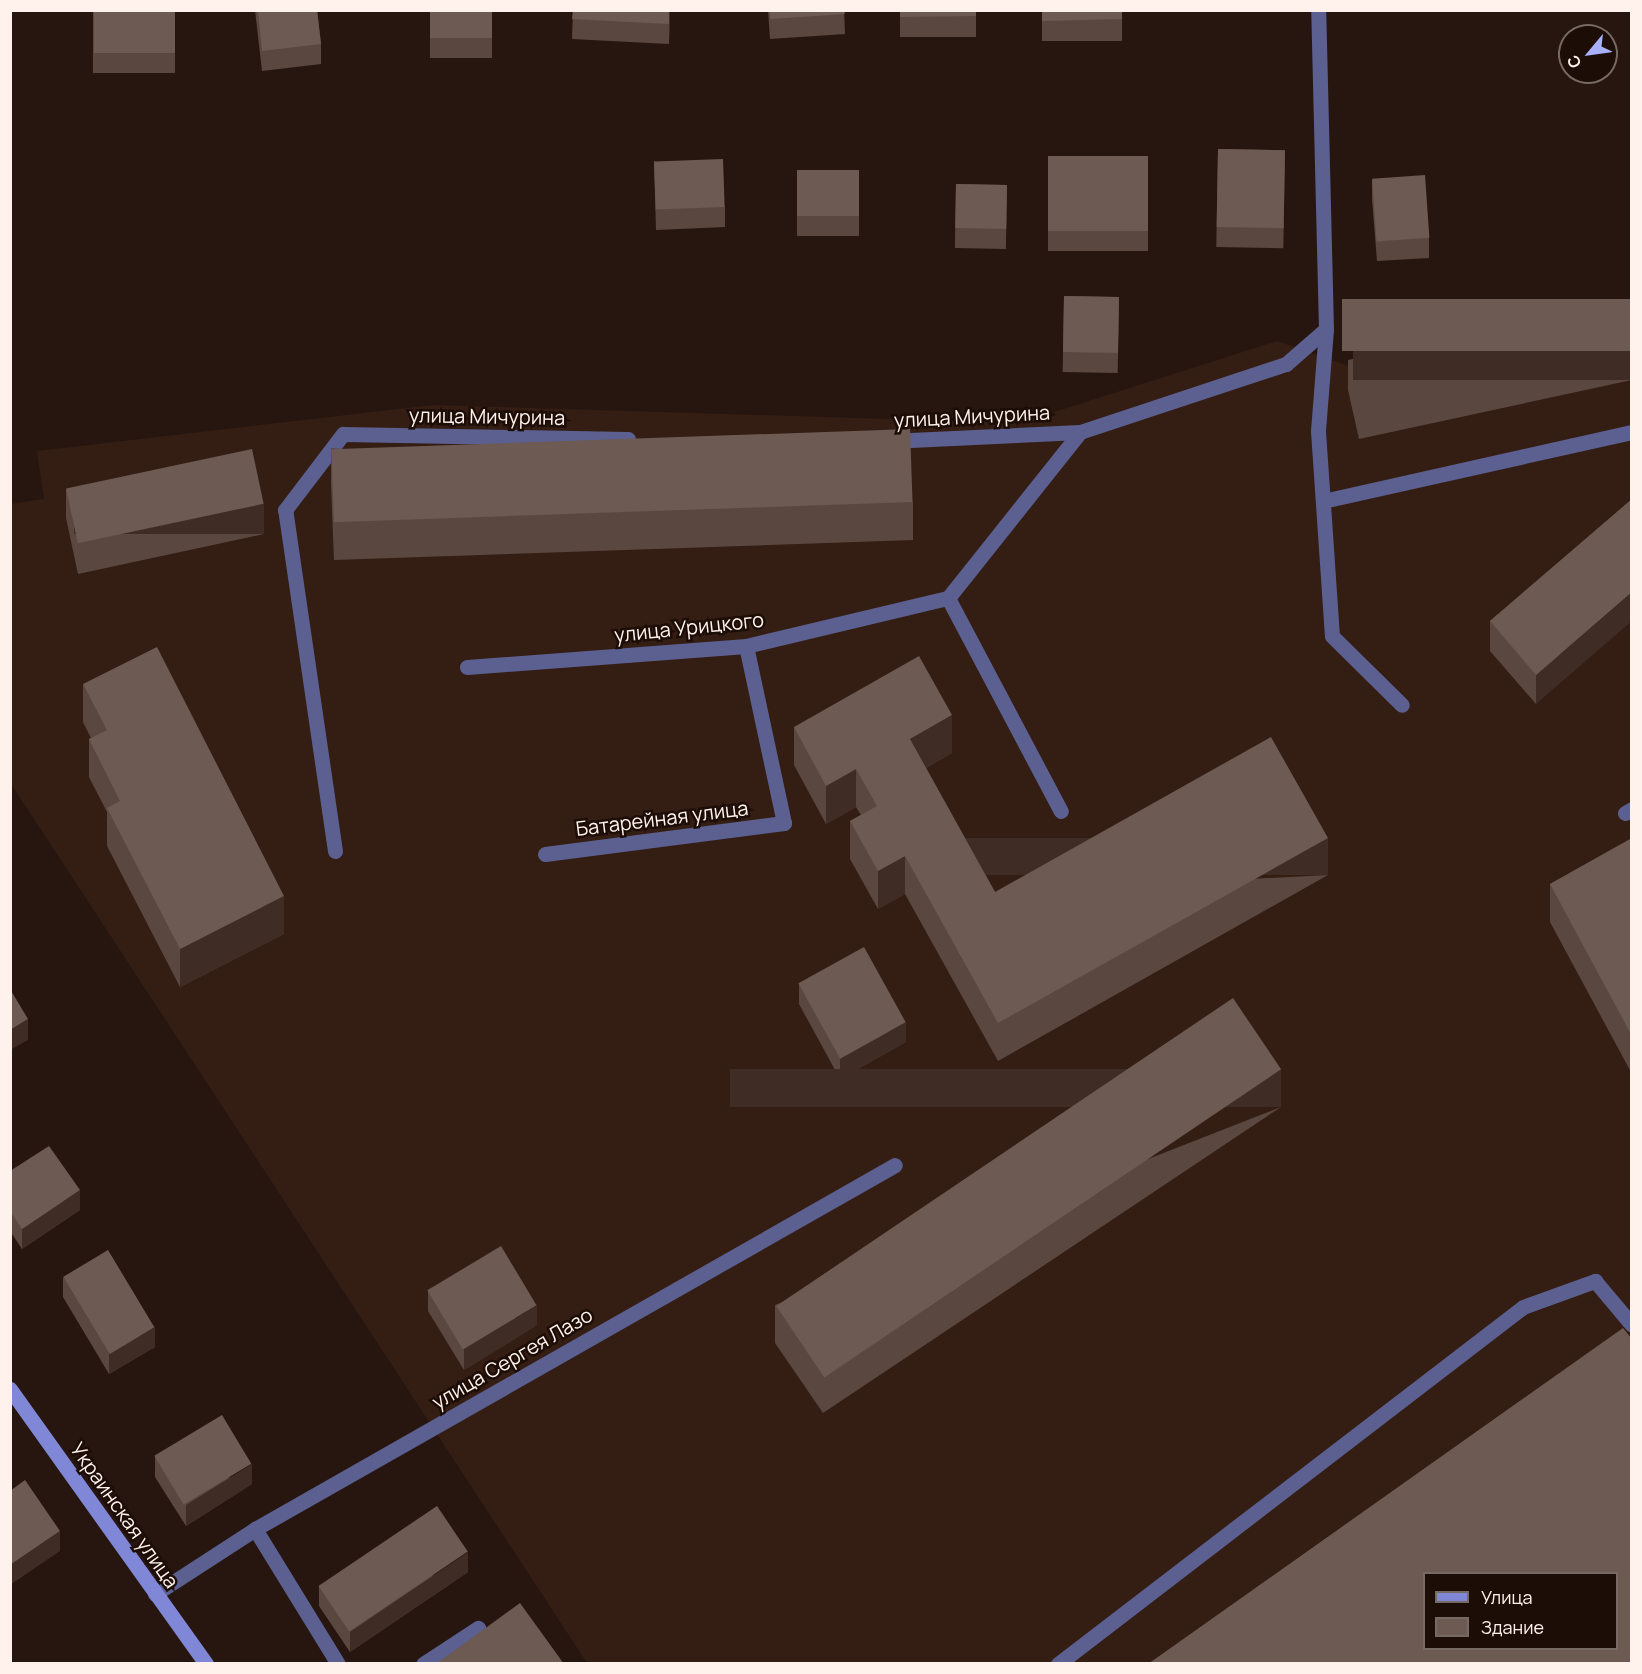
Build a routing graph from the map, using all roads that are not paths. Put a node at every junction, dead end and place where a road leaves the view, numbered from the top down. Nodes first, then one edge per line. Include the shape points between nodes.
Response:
1 (1318, 10) edge
2 (1326, 329) junction
3 (1080, 432) junction
4 (1632, 432) edge
5 (642, 440) edge
6 (868, 442) edge
7 (1323, 501) junction
8 (948, 598) junction
9 (746, 645) junction
10 (467, 667) dead end
11 (1402, 705) dead end
12 (1061, 811) dead end
13 (335, 851) dead end
14 (545, 854) dead end
15 (895, 1165) dead end
16 (1632, 1325) edge
17 (10, 1389) edge
18 (255, 1529) junction
19 (155, 1594) junction
20 (478, 1628) dead end
21 (206, 1664) edge
22 (338, 1664) edge
23 (423, 1664) edge
24 (1058, 1664) edge

1 - 2 street
2 - 3 street, улица Мичурина via 1286,364
2 - 7 street via 1318,431
3 - 6 street, улица Мичурина
3 - 8 street
4 - 7 street
5 - 13 street, улица Мичурина via 344,434 285,510
7 - 11 street via 1332,636
8 - 9 street, улица Урицкого
8 - 12 street
9 - 10 street, улица Урицкого
9 - 14 street, Батарейная улица via 784,823
15 - 18 street, улица Сергея Лазо
16 - 24 street via 1595,1281 1523,1307
17 - 19 main road, Украинская улица
18 - 19 street, улица Сергея Лазо
18 - 22 street
19 - 21 main road, Украинская улица
20 - 23 street

